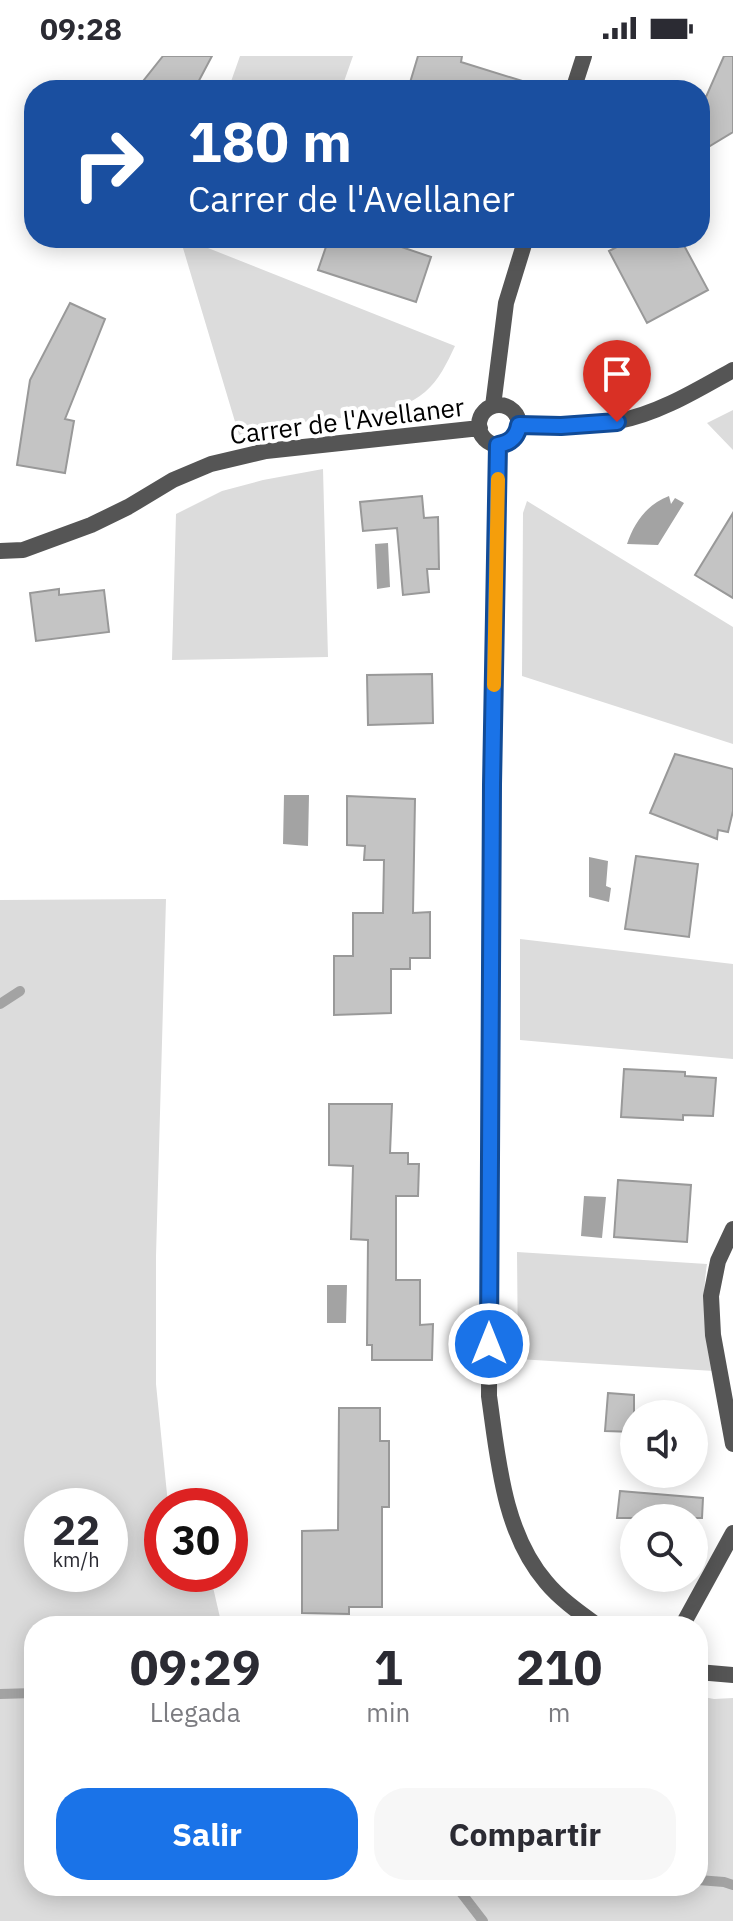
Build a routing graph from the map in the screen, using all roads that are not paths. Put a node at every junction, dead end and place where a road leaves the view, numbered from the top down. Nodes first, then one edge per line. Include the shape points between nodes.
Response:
1 (584, 56) edge
2 (576, 80) edge
3 (523, 248) edge
4 (733, 370) edge
5 (493, 406) junction
6 (519, 425) junction
7 (480, 428) junction
8 (498, 445) junction
9 (0, 551) edge
10 (733, 1229) edge
11 (733, 1444) edge
12 (733, 1533) edge
13 (586, 1616) edge
14 (687, 1616) edge
15 (708, 1673) edge
16 (733, 1675) edge

1 - 2 street
3 - 5 street via 506,303
4 - 6 street via 682,398 617,422
5 - 6 street via 510,408
5 - 7 street via 481,418
6 - 8 street via 510,441
7 - 8 street via 487,441
7 - 9 street, Carrer de l'Avellaner via 266,451 211,464 91,525 23,550
8 - 13 street via 489,1396 512,1519 527,1553 546,1582
10 - 11 street via 718,1261 711,1296
12 - 14 street
15 - 16 street

